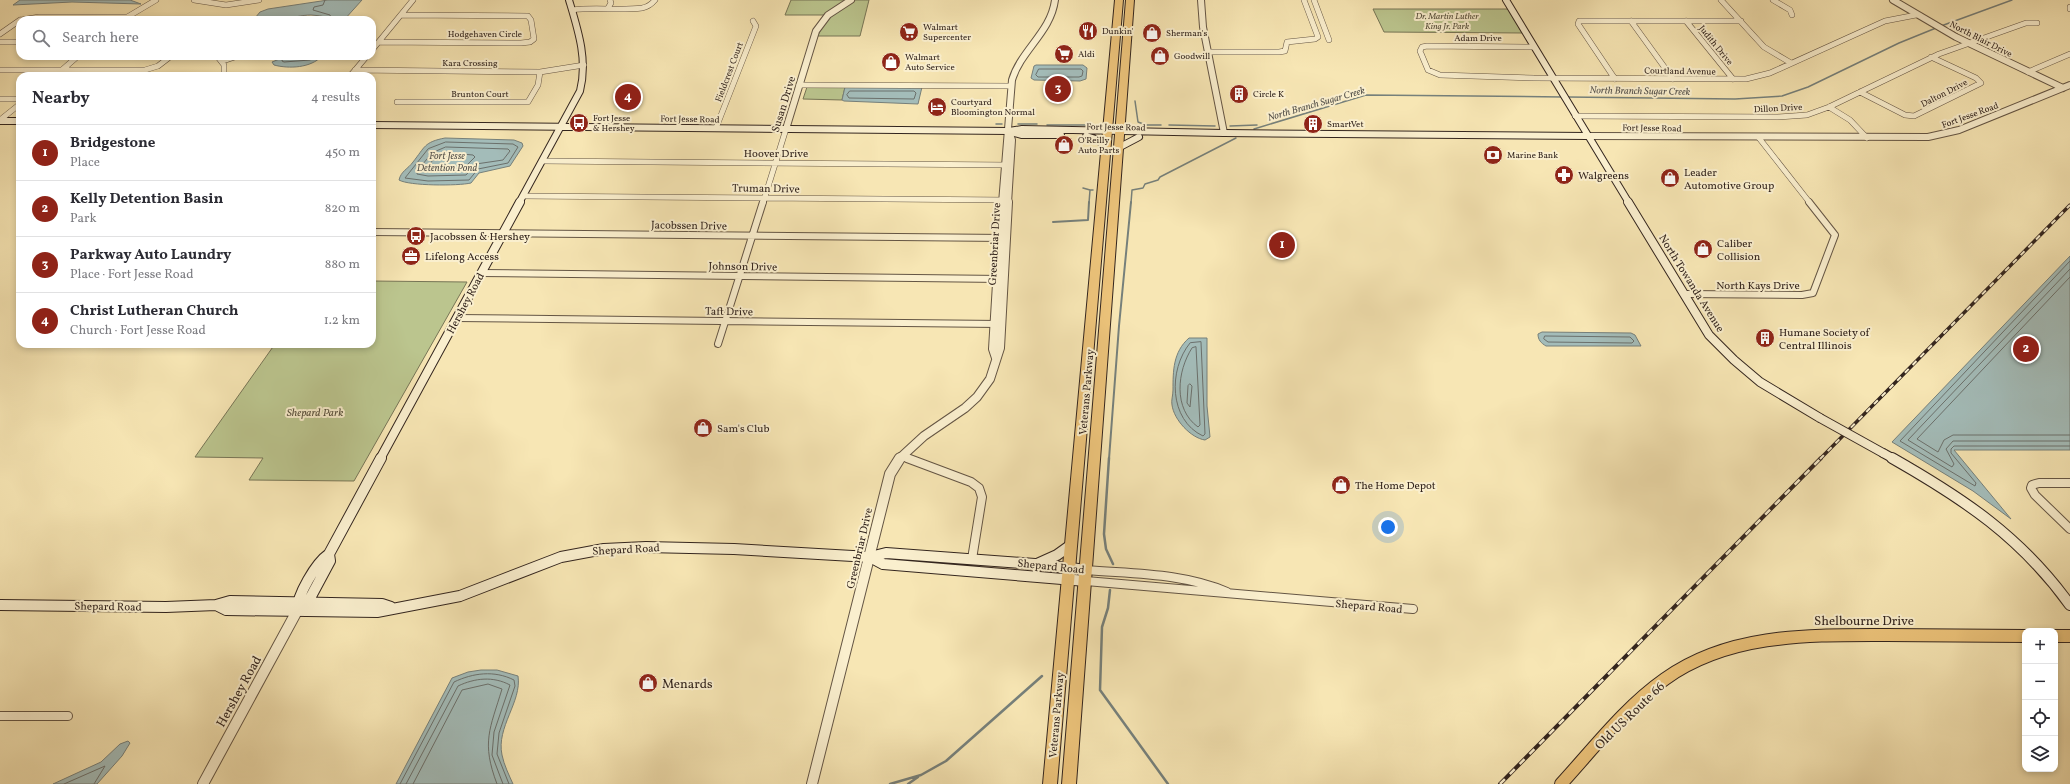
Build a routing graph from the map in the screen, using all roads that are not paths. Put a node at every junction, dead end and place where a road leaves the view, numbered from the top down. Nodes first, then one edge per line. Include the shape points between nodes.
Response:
1 (156, 0) edge
2 (194, 0) edge
3 (259, 0) edge
4 (413, 0) edge
5 (569, 0) edge
6 (610, 0) edge
7 (655, 0) edge
8 (852, 0) edge
9 (1055, 0) edge
10 (1110, 0) edge
11 (1130, 0) edge
12 (1139, 0) edge
13 (1201, 0) edge
14 (1304, 0) edge
15 (1314, 0) edge
16 (1506, 0) edge
17 (1722, 0) edge
18 (1773, 0) edge
19 (1893, 0) edge
20 (1119, 4) edge
21 (608, 8) junction
22 (1130, 9) junction
23 (572, 10) junction
24 (401, 15) junction
25 (1792, 15) dead end
26 (1916, 15) junction
27 (128, 16) edge
28 (1631, 20) junction
29 (753, 21) dead end
30 (1686, 21) junction
31 (1740, 21) junction
32 (16, 23) edge
33 (2037, 23) dead end
34 (0, 34) edge
35 (1329, 40) dead end
36 (0, 42) edge
37 (16, 42) edge
38 (379, 42) junction
39 (1967, 43) junction
40 (376, 45) edge
41 (1534, 47) junction
42 (1208, 52) junction
43 (2070, 54) edge
44 (1931, 57) junction
45 (73, 60) edge
46 (166, 60) edge
47 (226, 60) edge
48 (364, 60) edge
49 (223, 61) joint
50 (1791, 63) junction
51 (584, 65) junction
52 (0, 70) edge
53 (62, 70) junction
54 (355, 70) joint
55 (60, 72) edge
56 (224, 72) edge
57 (540, 72) junction
58 (2028, 72) junction
59 (1432, 73) joint
60 (1553, 78) junction
61 (1615, 78) junction
62 (1673, 79) junction
63 (1733, 79) junction
64 (799, 85) junction
65 (1011, 86) junction
66 (2070, 86) edge
67 (2063, 88) junction
68 (1860, 92) junction
69 (0, 99) edge
70 (16, 99) edge
71 (398, 102) dead end
72 (1829, 107) junction
73 (16, 108) edge
74 (16, 112) edge
75 (1575, 116) junction
76 (1109, 119) junction
77 (1122, 119) junction
78 (2, 121) edge
79 (16, 121) edge
80 (376, 125) edge
81 (561, 126) junction
82 (716, 128) junction
83 (786, 129) junction
84 (1009, 131) junction
85 (1086, 133) junction
86 (1224, 133) junction
87 (1141, 134) junction
88 (1587, 136) junction
89 (1107, 138) junction
90 (1121, 138) junction
91 (1759, 138) junction
92 (1867, 138) junction
93 (542, 161) junction
94 (775, 163) junction
95 (1007, 165) junction
96 (523, 196) junction
97 (764, 198) junction
98 (1005, 200) junction
99 (376, 232) edge
100 (502, 233) junction
101 (752, 236) junction
102 (1003, 238) junction
103 (481, 273) junction
104 (739, 276) junction
105 (1001, 279) junction
106 (1684, 294) junction
107 (457, 318) junction
108 (726, 321) junction
109 (998, 324) junction
110 (718, 344) dead end
111 (901, 456) junction
112 (2070, 483) edge
113 (2070, 529) edge
114 (1071, 545) junction
115 (870, 557) junction
116 (972, 559) junction
117 (1035, 564) junction
118 (1068, 573) junction
119 (1086, 575) junction
120 (0, 605) edge
121 (301, 605) junction
122 (2070, 605) edge
123 (1413, 609) dead end
124 (2022, 636) edge
125 (2058, 636) edge
126 (2070, 636) edge
127 (1706, 656) joint
128 (0, 716) edge
129 (68, 716) dead end
130 (203, 784) edge
131 (812, 784) edge
132 (1050, 784) edge
133 (1069, 784) edge
134 (1561, 784) edge

1 - 27 street
2 - 3 street via 220,6
4 - 24 street
5 - 23 main road, Hershey Road
6 - 21 street
7 - 21 street via 651,5 639,8
8 - 64 street, Susan Drive via 832,12 818,27
9 - 65 street, Greenbriar Drive via 1051,17 1016,68
10 - 20 highway
11 - 22 highway, Veterans Parkway
12 - 22 highway
13 - 42 street
14 - 42 street via 1317,39 1291,40 1287,42 1285,51 1280,52
15 - 35 street
16 - 41 main road, North Towanda Avenue
17 - 31 street
18 - 25 street via 1790,10
19 - 26 street, North Blair Drive
20 - 76 highway, Veterans Parkway
21 - 23 street
22 - 77 highway, Veterans Parkway
23 - 51 main road, Hershey Road
24 - 38 street
24 - 38 street, Hodgehaven Circle via 528,16 531,18 534,38 526,43
26 - 39 street, North Blair Drive
26 - 50 street, Courtland Avenue via 1885,21
28 - 30 street
28 - 61 street via 1578,21
28 - 62 street
29 - 82 street, Fieldcrest Court via 756,26
30 - 31 street
30 - 63 street, Judith Drive
31 - 50 street via 1764,47
32 - 34 street
33 - 39 street, Dillon Drive via 2026,23
36 - 37 street
38 - 40 street
39 - 44 street, Dillon Drive
39 - 58 street, North Blair Drive
41 - 59 street, Adam Drive via 1422,47 1420,51 1428,70
41 - 60 main road, North Towanda Avenue
42 - 86 street
43 - 58 street
44 - 68 street, Dillon Drive
44 - 68 street, Dalton Drive via 1979,80 1980,84 1917,116 1911,116
45 - 53 street
46 - 53 street via 145,70
47 - 49 street
48 - 54 street
49 - 56 street
50 - 63 street, Courtland Avenue via 1762,75
51 - 57 street, Kara Crossing
51 - 81 main road, Hershey Road via 584,80 580,91
52 - 53 street
53 - 55 street
54 - 57 street, Kara Crossing
57 - 71 street, Brunton Court via 538,85 528,102
58 - 67 street, North Blair Drive
59 - 60 street, Courtland Avenue
60 - 61 street, Courtland Avenue
60 - 75 main road, North Towanda Avenue
61 - 62 street, Courtland Avenue
62 - 63 street, Courtland Avenue
64 - 65 street
64 - 83 street, Susan Drive
65 - 84 street, Greenbriar Drive
66 - 67 street, Fort Jesse Road
67 - 92 street, Fort Jesse Road via 1947,134 1918,138
68 - 72 street, Dillon Drive
69 - 70 street
72 - 75 street, Dillon Drive via 1808,115 1788,117
72 - 92 street via 1850,120
73 - 78 street
74 - 78 street
75 - 88 main road, North Towanda Avenue
76 - 85 main road
76 - 89 highway, Veterans Parkway
77 - 87 main road
77 - 90 highway, Veterans Parkway
78 - 79 main road
80 - 81 main road, Fort Jesse Road
81 - 82 main road, Fort Jesse Road
81 - 93 main road, Hershey Road
82 - 83 main road, Fort Jesse Road
83 - 84 main road, Fort Jesse Road
83 - 94 street, Susan Drive
84 - 85 main road, Fort Jesse Road via 1022,135
84 - 95 street, Greenbriar Drive via 1006,140
85 - 89 main road, Fort Jesse Road
85 - 89 main road via 1096,139
86 - 87 main road, Fort Jesse Road via 1210,136
86 - 88 main road, Fort Jesse Road
87 - 90 main road
87 - 90 main road, Fort Jesse Road
88 - 91 street, Fort Jesse Road
88 - 106 main road, North Towanda Avenue
89 - 90 main road, Fort Jesse Road
89 - 114 highway, Veterans Parkway
90 - 119 highway, Veterans Parkway
91 - 92 street, Fort Jesse Road
91 - 106 street, North Kays Drive via 1835,235 1815,291 1802,296
93 - 94 street, Hoover Drive
93 - 96 main road, Hershey Road
94 - 95 street, Hoover Drive
94 - 97 street, Susan Drive
95 - 98 street, Greenbriar Drive
96 - 97 street, Truman Drive
96 - 100 main road, Hershey Road
97 - 98 street, Truman Drive
97 - 101 street, Susan Drive
98 - 102 street, Greenbriar Drive
99 - 100 street, Jacobssen Drive
100 - 101 street, Jacobssen Drive
100 - 103 main road, Hershey Road
101 - 102 street, Jacobssen Drive
101 - 104 street, Susan Drive
102 - 105 street, Greenbriar Drive
103 - 104 street, Johnson Drive
103 - 107 main road, Hershey Road
104 - 105 street, Johnson Drive
104 - 108 street, Susan Drive
105 - 109 street, Greenbriar Drive
106 - 122 main road, North Towanda Avenue, bridge via 1709,335 1738,365 1775,392 1946,490 2000,529 2042,569
107 - 108 street, Taft Drive
107 - 121 main road, Hershey Road via 329,554 330,561
108 - 109 street, Taft Drive
108 - 110 street, Susan Drive
109 - 111 street, Greenbriar Drive via 1000,348 988,384 973,401 929,431
111 - 115 street, Greenbriar Drive via 887,485
111 - 116 street via 971,482 979,488 982,497
112 - 113 street via 2032,485 2033,491
114 - 117 main road via 1057,555
114 - 118 highway, Veterans Parkway
115 - 116 main road, Shepard Road via 886,552
115 - 118 main road, Shepard Road via 883,564
115 - 121 main road, Shepard Road via 768,550 608,548 552,560 473,592 420,605 391,607 377,612
115 - 131 street, Greenbriar Drive
116 - 117 main road, Shepard Road
117 - 118 main road, Shepard Road
118 - 119 main road, Shepard Road
118 - 132 highway, Veterans Parkway
119 - 123 street, Shepard Road via 1229,593
119 - 133 highway, Veterans Parkway
120 - 121 main road, Shepard Road via 216,605 226,610
121 - 130 street, Hershey Road
124 - 127 main road, Shelbourne Drive via 1800,635 1763,640
125 - 126 main road
127 - 134 main road, Old US Route 66 via 1666,679 1644,697
128 - 129 street

